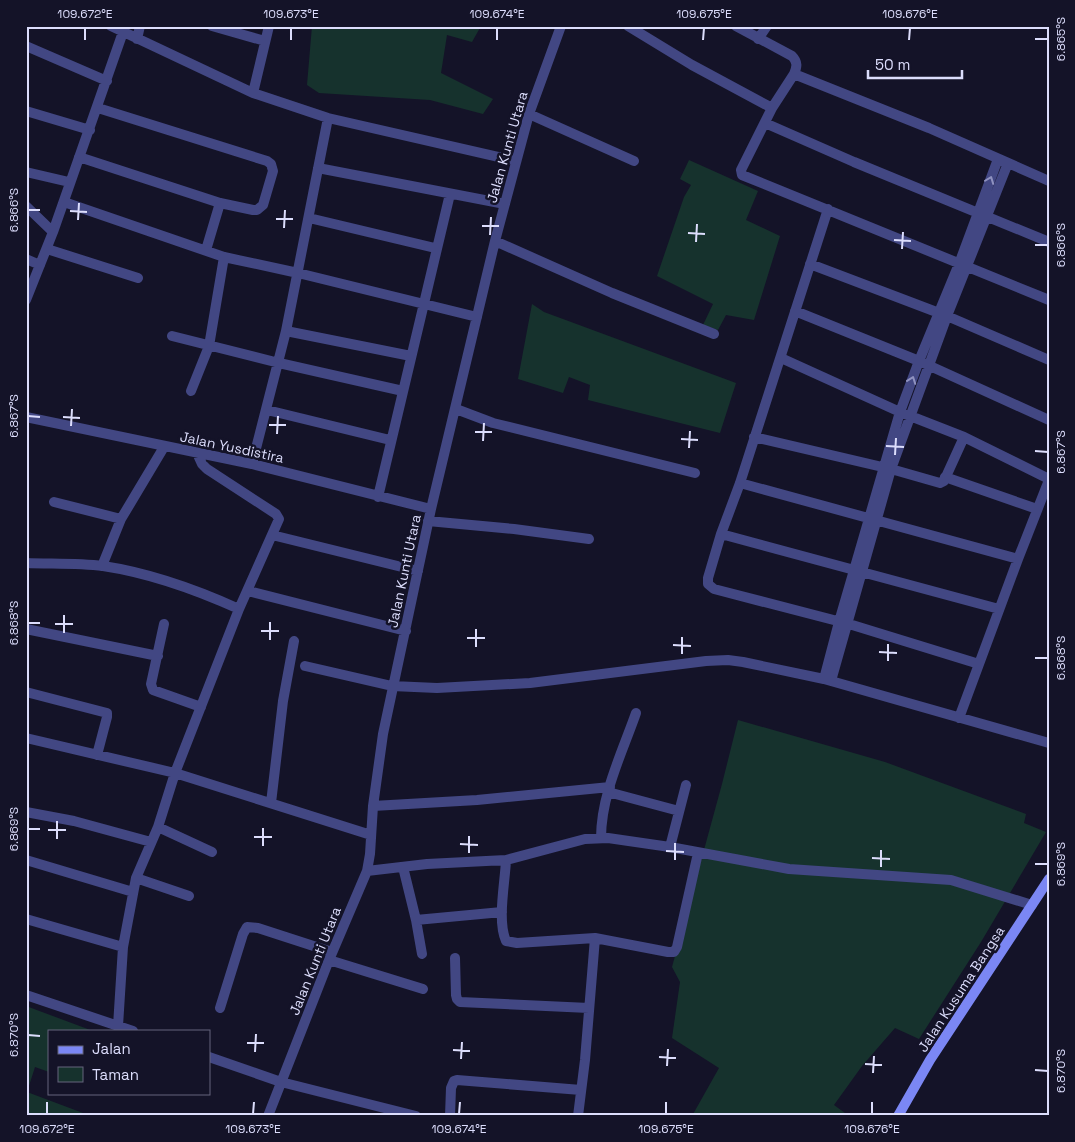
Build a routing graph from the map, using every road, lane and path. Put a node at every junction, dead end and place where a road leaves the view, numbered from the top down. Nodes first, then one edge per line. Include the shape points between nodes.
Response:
1 (111, 26) edge
2 (140, 26) edge
3 (212, 26) edge
4 (269, 26) edge
5 (561, 26) edge
6 (628, 26) edge
7 (736, 26) edge
8 (767, 26) edge
9 (123, 32) junction
10 (137, 38) junction
11 (758, 39) junction
12 (265, 41) junction
13 (26, 46) edge
14 (794, 74) junction
15 (107, 81) junction
16 (253, 93) junction
17 (98, 108) junction
18 (772, 108) junction
19 (26, 111) edge
20 (529, 114) junction
21 (328, 118) junction
22 (765, 123) junction
23 (90, 130) junction
24 (79, 157) junction
25 (516, 161) junction
26 (634, 161) dead end
27 (1003, 161) junction
28 (318, 168) junction
29 (26, 172) edge
30 (1049, 181) edge
31 (70, 182) junction
32 (450, 194) junction
33 (64, 202) junction
34 (220, 203) junction
35 (505, 204) junction
36 (26, 206) edge
37 (828, 209) junction
38 (982, 214) junction
39 (309, 218) junction
40 (53, 232) junction
41 (495, 241) junction
42 (1049, 242) edge
43 (46, 248) junction
44 (436, 248) junction
45 (206, 250) junction
46 (224, 256) junction
47 (26, 259) edge
48 (810, 264) junction
49 (40, 265) junction
50 (963, 265) junction
51 (298, 272) junction
52 (138, 278) dead end
53 (26, 300) edge
54 (1049, 300) edge
55 (424, 305) junction
56 (795, 310) junction
57 (943, 315) junction
58 (477, 317) junction
59 (286, 330) junction
60 (714, 334) dead end
61 (172, 336) dead end
62 (208, 346) junction
63 (411, 356) junction
64 (781, 358) junction
65 (1049, 360) edge
66 (919, 361) junction
67 (279, 364) junction
68 (929, 366) junction
69 (403, 390) junction
70 (192, 391) dead end
71 (456, 409) junction
72 (267, 410) junction
73 (900, 412) junction
74 (910, 416) junction
75 (26, 417) edge
76 (1049, 420) edge
77 (754, 437) junction
78 (964, 437) junction
79 (390, 440) junction
80 (164, 446) junction
81 (197, 453) junction
82 (252, 464) junction
83 (887, 468) junction
84 (695, 473) dead end
85 (946, 477) junction
86 (1049, 480) edge
87 (740, 483) junction
88 (378, 496) junction
89 (54, 502) dead end
90 (431, 509) junction
91 (1037, 509) junction
92 (121, 519) junction
93 (873, 520) junction
94 (428, 521) junction
95 (272, 534) junction
96 (721, 534) junction
97 (589, 539) dead end
98 (1018, 559) junction
99 (26, 563) edge
100 (102, 566) junction
101 (418, 571) junction
102 (858, 571) junction
103 (248, 591) junction
104 (239, 609) junction
105 (999, 609) junction
106 (844, 623) junction
107 (164, 624) dead end
108 (26, 629) edge
109 (406, 631) junction
110 (294, 641) dead end
111 (158, 656) junction
112 (979, 664) junction
113 (305, 666) dead end
114 (828, 680) junction
115 (392, 686) junction
116 (26, 692) edge
117 (201, 707) junction
118 (636, 713) dead end
119 (959, 718) junction
120 (26, 738) edge
121 (1049, 743) edge
122 (96, 755) junction
123 (175, 773) junction
124 (686, 785) dead end
125 (609, 789) junction
126 (271, 803) junction
127 (372, 806) junction
128 (679, 810) junction
129 (26, 812) edge
130 (158, 827) junction
131 (371, 835) junction
132 (601, 838) junction
133 (151, 842) junction
134 (670, 847) junction
135 (212, 852) dead end
136 (698, 854) junction
137 (26, 860) edge
138 (506, 860) junction
139 (403, 867) junction
140 (366, 871) junction
141 (136, 878) junction
142 (1047, 884) edge
143 (133, 892) junction
144 (189, 896) dead end
145 (1032, 905) junction
146 (502, 912) junction
147 (26, 919) edge
148 (416, 920) junction
149 (595, 938) junction
150 (123, 947) junction
151 (422, 954) dead end
152 (330, 956) junction
153 (455, 958) dead end
154 (423, 989) dead end
155 (26, 995) edge
156 (220, 1008) dead end
157 (589, 1008) junction
158 (118, 1026) junction
159 (130, 1030) edge
160 (210, 1057) edge
161 (281, 1082) junction
162 (581, 1090) junction
163 (268, 1116) edge
164 (416, 1116) edge
165 (450, 1116) edge
166 (578, 1116) edge
167 (898, 1116) edge

1 - 9 street
2 - 10 street
3 - 12 street
4 - 12 street
5 - 20 street, Jalan Kunti Utara
6 - 18 street
7 - 11 street
8 - 11 street
9 - 10 street
9 - 15 street
10 - 16 street
11 - 14 street via 794,58 797,66
12 - 16 street
13 - 15 street
14 - 18 street
14 - 27 street
15 - 17 street
16 - 21 street
17 - 23 street
17 - 34 street via 271,164 273,171 261,208 253,210
18 - 22 street
19 - 23 street
20 - 25 street, Jalan Kunti Utara
20 - 26 street
21 - 25 street
21 - 28 street
22 - 37 street via 740,170 742,175
22 - 38 street
23 - 24 street
24 - 31 street
24 - 34 street
25 - 35 street, Jalan Kunti Utara
27 - 30 street
27 - 38 street
28 - 32 street
28 - 39 street
29 - 31 street
31 - 33 street
32 - 35 street
32 - 44 street
33 - 40 street
33 - 45 street
34 - 45 street
35 - 41 street, Jalan Kunti Utara
36 - 40 street
37 - 48 street
37 - 50 street
38 - 42 street
38 - 50 street
39 - 44 street
39 - 51 street
40 - 43 street
41 - 58 street, Jalan Kunti Utara
41 - 60 street
43 - 49 street
43 - 52 street
44 - 55 street
45 - 46 street
46 - 51 street
46 - 62 street
47 - 49 street
48 - 56 street
48 - 57 street
49 - 53 street
50 - 54 street
50 - 57 street
51 - 55 street
51 - 59 street
55 - 58 street
55 - 63 street
56 - 64 street
56 - 66 street
57 - 65 street
57 - 66 street
57 - 68 street
58 - 71 street, Jalan Kunti Utara
59 - 63 street
59 - 67 street
61 - 62 street
62 - 67 street
62 - 70 street
63 - 69 street
64 - 73 street
64 - 77 street
66 - 68 street
73 -> 66 street
67 - 69 street
67 - 72 street
68 - 74 street
68 - 76 street
69 - 79 street
71 - 84 street via 493,423
71 - 90 street, Jalan Kunti Utara
72 - 79 street
72 - 82 street
73 - 74 street
73 - 83 street
74 - 78 street
74 - 83 street
75 - 80 street, Jalan Yusdistira
77 - 83 street
77 - 87 street
78 - 85 street
78 - 86 street
79 - 88 street
80 - 81 street, Jalan Yusdistira
80 - 92 street
81 - 82 street, Jalan Yusdistira
81 - 95 street via 207,469 278,515 279,521
82 - 88 street, Jalan Yusdistira
83 - 85 street via 938,483
83 - 93 street
85 - 91 street
86 - 91 street
87 - 93 street
87 - 96 street
88 - 90 street, Jalan Yusdistira
89 - 92 street
90 - 94 street, Jalan Kunti Utara
91 - 98 street
92 - 100 street
93 - 98 street
93 - 102 street
94 - 97 street
94 - 101 street, Jalan Kunti Utara
95 - 101 street
95 - 103 street
96 - 102 street
96 - 106 street via 707,582 712,588
98 - 105 street
99 - 100 street
100 - 104 street via 147,575
101 - 109 street, Jalan Kunti Utara
102 - 105 street
102 - 106 street
103 - 104 street
103 - 109 street
104 - 117 street
105 - 112 street
106 - 112 street
106 - 114 street
107 - 111 street
108 - 111 street
109 - 115 street, Jalan Kunti Utara
110 - 126 street
111 - 117 street via 151,684 153,690
112 - 119 street
113 - 115 street
114 - 115 street via 760,665 717,660 530,683 437,688
114 - 119 street
115 - 127 street, Jalan Kunti Utara
116 - 122 street via 107,713
117 - 123 street
118 - 125 street
119 - 121 street
120 - 122 street
122 - 123 street
123 - 126 street
123 - 130 street
124 - 128 street
125 - 127 street
125 - 128 street
125 - 132 street
126 - 131 street
127 - 131 street, Jalan Kunti Utara
128 - 134 street
129 - 133 street
130 - 133 street
130 - 135 street
131 - 140 street, Jalan Kunti Utara
132 - 134 street
132 - 138 street via 585,839
133 - 141 street
134 - 136 street
136 - 145 street via 789,870 951,880
136 - 149 street via 674,952
137 - 143 street
138 - 139 street
138 - 146 street
139 - 140 street
139 - 148 street
140 - 152 street, Jalan Kunti Utara
141 - 143 street
141 - 144 street
142 - 145 street, Jalan Kusuma Bangsa
143 - 150 street
145 - 167 street, Jalan Kusuma Bangsa via 930,1060
146 - 148 street
146 - 149 street via 504,939 510,942
147 - 150 street
148 - 151 street
149 - 157 street
150 - 158 street
152 - 154 street
152 - 156 street via 253,926 247,927
152 - 161 street, Jalan Kunti Utara
153 - 157 street via 456,995 460,1002
155 - 158 street
157 - 162 street
158 - 159 street
160 - 161 street
161 - 163 street, Jalan Kunti Utara
161 - 164 street
162 - 165 street via 457,1080 451,1088
162 - 166 street

